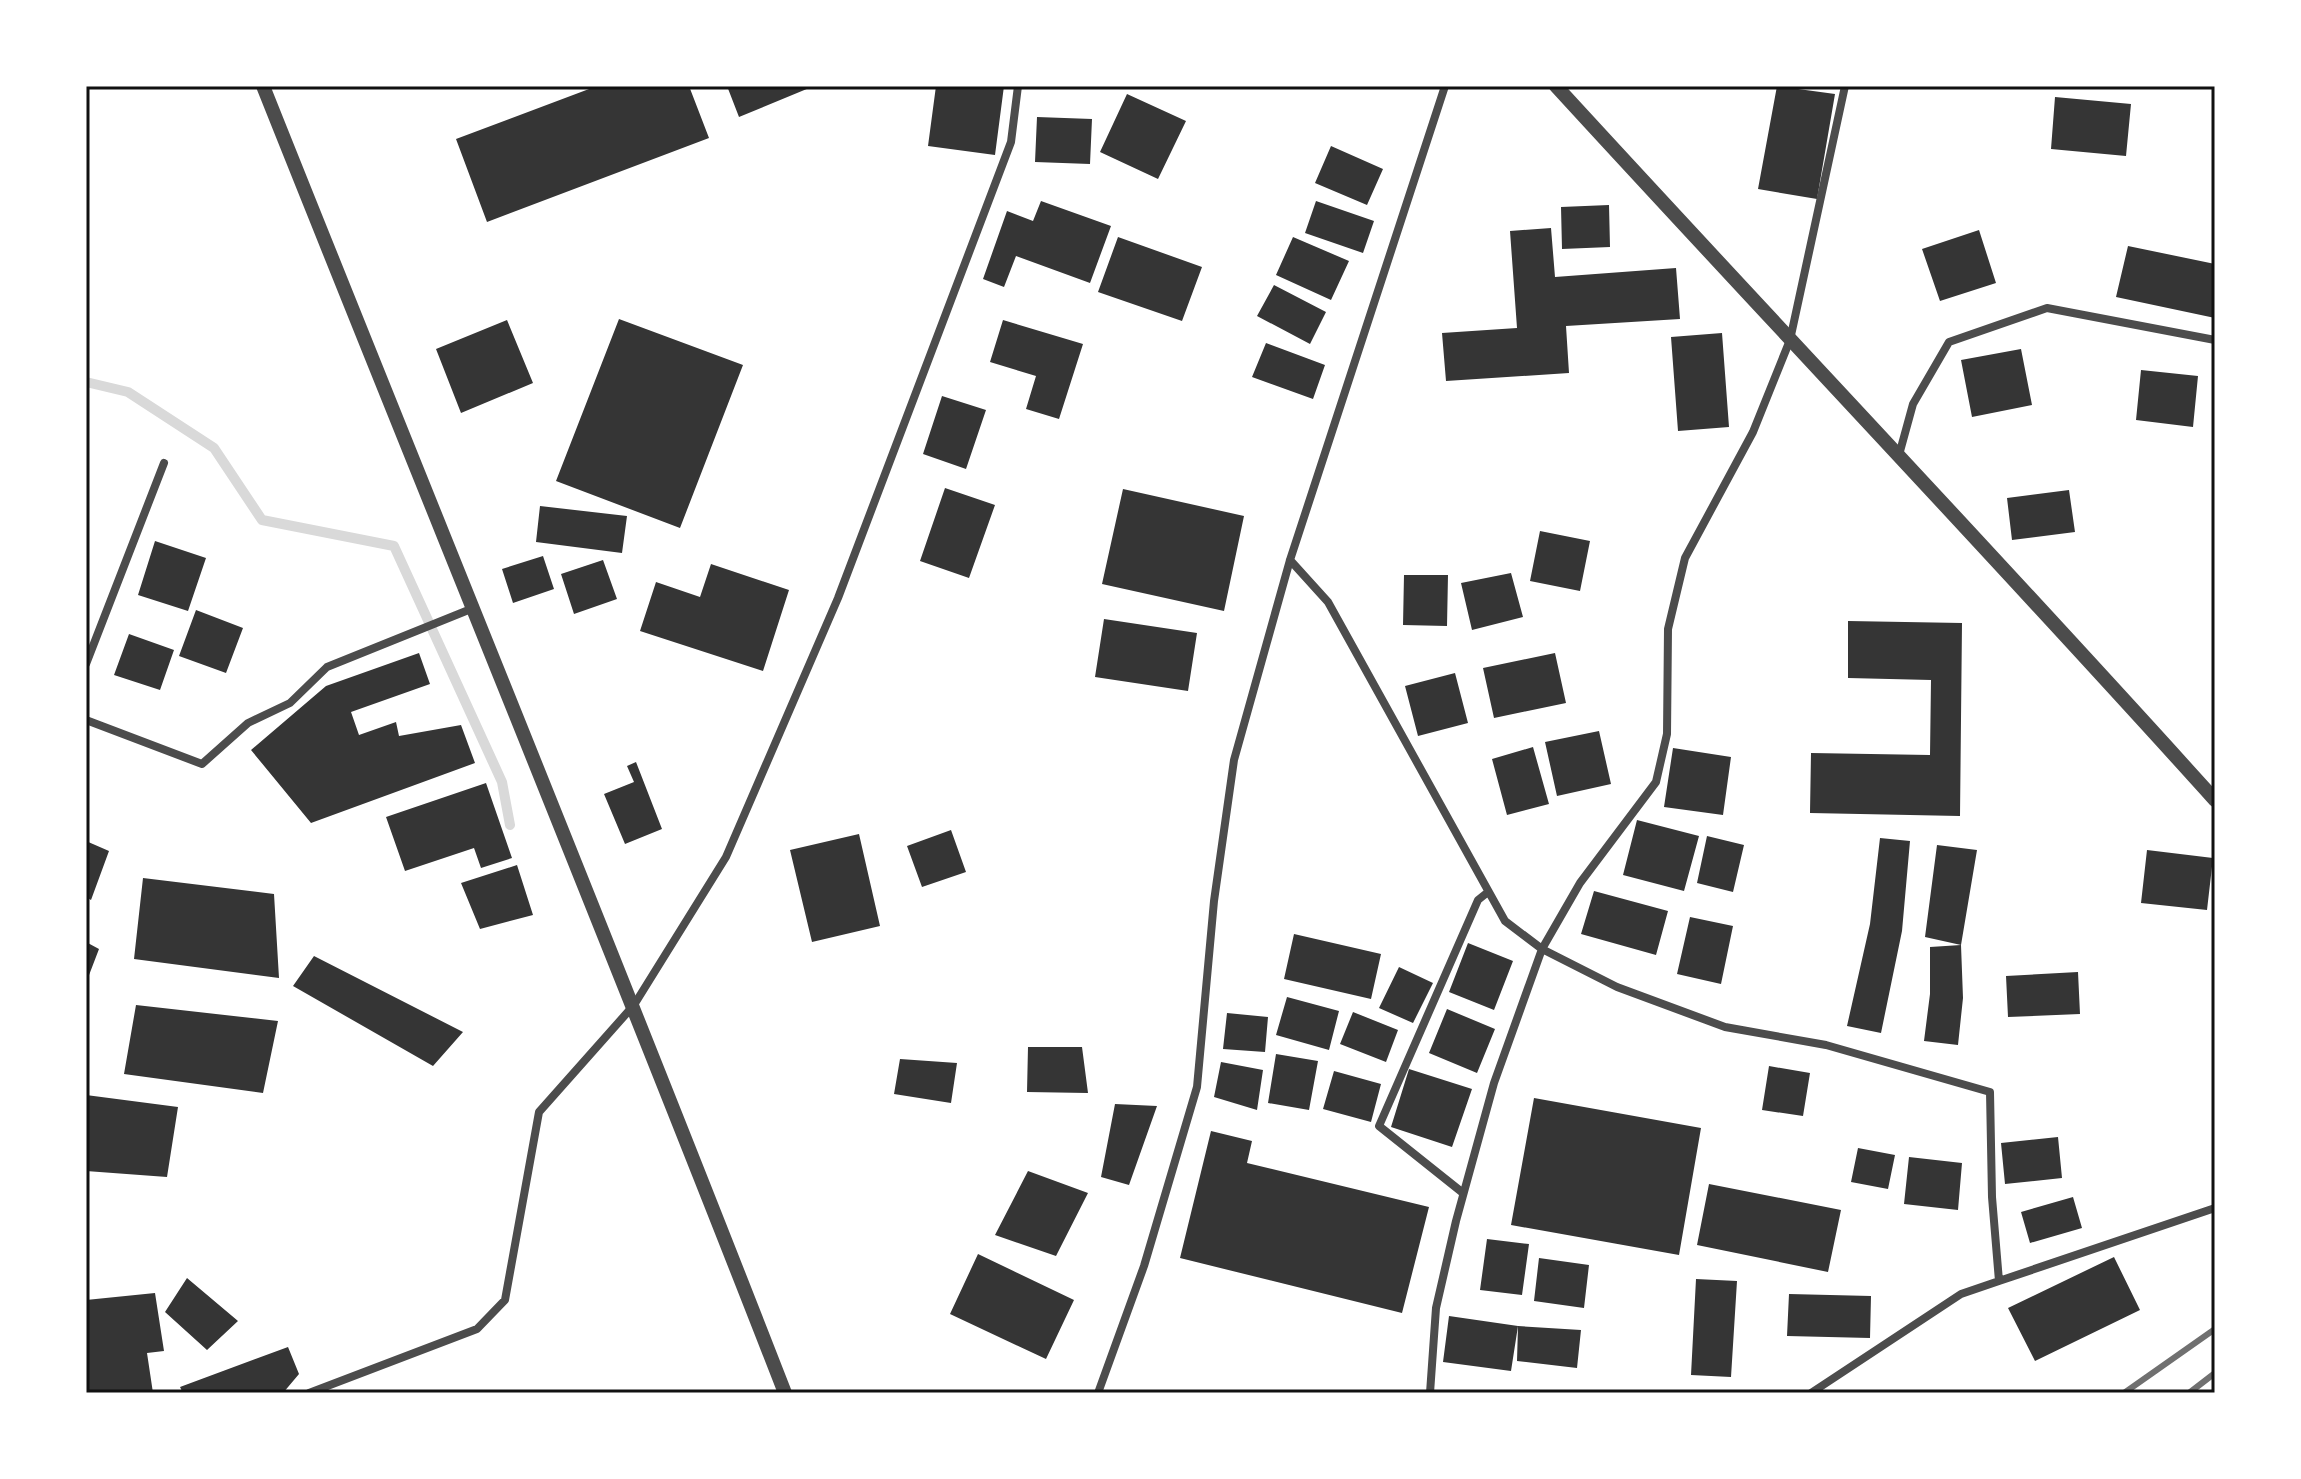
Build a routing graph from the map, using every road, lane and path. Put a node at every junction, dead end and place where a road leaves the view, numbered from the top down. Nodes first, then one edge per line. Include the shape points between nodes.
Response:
1 (263, 86) edge
2 (1018, 86) edge
3 (1445, 86) edge
4 (1556, 86) edge
5 (1845, 86) edge
6 (1790, 340) junction
7 (2215, 340) edge
8 (1898, 456) junction
9 (164, 463) dead end
10 (1290, 560) junction
11 (471, 609) junction
12 (86, 664) edge
13 (86, 720) edge
14 (2215, 800) edge
15 (1488, 892) junction
16 (1542, 949) junction
17 (634, 1005) junction
18 (1463, 1193) junction
19 (2215, 1208) edge
20 (1999, 1281) junction
21 (309, 1393) edge
22 (785, 1393) edge
23 (1098, 1393) edge
24 (1430, 1393) edge
25 (1811, 1393) edge

1 - 11 street
2 - 17 street via 1011,142 838,598 726,857
3 - 10 street
4 - 6 street
5 - 6 street
6 - 8 street
6 - 16 street via 1753,432 1685,558 1668,629 1667,734 1656,782 1580,883
7 - 8 street via 2047,308 1949,342 1913,404
8 - 14 street
9 - 12 street
10 - 15 street via 1328,602
10 - 23 street via 1234,760 1214,901 1197,1087 1144,1266
11 - 13 street via 327,667 290,703 248,723 202,764
11 - 17 street
15 - 16 street via 1505,921
15 - 18 street via 1478,900 1379,1126
16 - 18 street via 1494,1083
16 - 20 street via 1617,987 1725,1027 1826,1045 1990,1092
17 - 21 street via 539,1112 505,1300 477,1329
17 - 22 street
18 - 24 street via 1436,1308
19 - 20 street
20 - 25 street via 1961,1294

